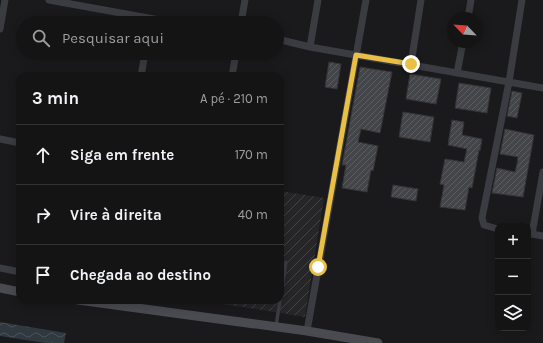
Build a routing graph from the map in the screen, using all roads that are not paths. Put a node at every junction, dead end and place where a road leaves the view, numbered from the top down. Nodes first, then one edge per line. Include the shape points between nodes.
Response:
1 (5, 0) edge
2 (49, 0) edge
3 (244, 0) edge
4 (318, 0) edge
5 (366, 0) edge
6 (421, 0) edge
7 (471, 0) edge
8 (522, 0) edge
9 (469, 12) edge
10 (127, 16) edge
11 (242, 16) edge
12 (0, 29) edge
13 (284, 41) edge
14 (310, 47) junction
15 (462, 48) edge
16 (356, 55) junction
17 (144, 60) edge
18 (235, 60) edge
19 (411, 64) junction
20 (142, 72) edge
21 (233, 72) edge
22 (457, 73) junction
23 (509, 82) junction
24 (543, 88) edge
25 (0, 139) edge
26 (16, 142) edge
27 (543, 172) edge
28 (495, 228) edge
29 (531, 229) edge
30 (531, 234) edge
31 (543, 236) edge
32 (286, 262) dead end
33 (0, 268) edge
34 (16, 271) edge
35 (284, 275) edge
36 (0, 288) edge
37 (16, 291) edge
38 (108, 304) edge
39 (280, 304) edge
40 (276, 327) junction
41 (306, 331) junction
42 (378, 343) edge

1 - 12 street
2 - 10 street
3 - 11 street
4 - 14 street
5 - 16 street
6 - 19 street
7 - 9 street
8 - 23 street
13 - 14 street
14 - 16 street
15 - 22 street
16 - 19 street
16 - 41 street
17 - 20 street
18 - 21 street
19 - 22 street
22 - 23 street
23 - 24 street
23 - 28 street via 482,218 484,225
25 - 26 street
27 - 29 street
30 - 31 street
32 - 35 lane
33 - 34 street
36 - 37 main road
38 - 40 main road
39 - 40 lane
40 - 41 main road
41 - 42 main road

